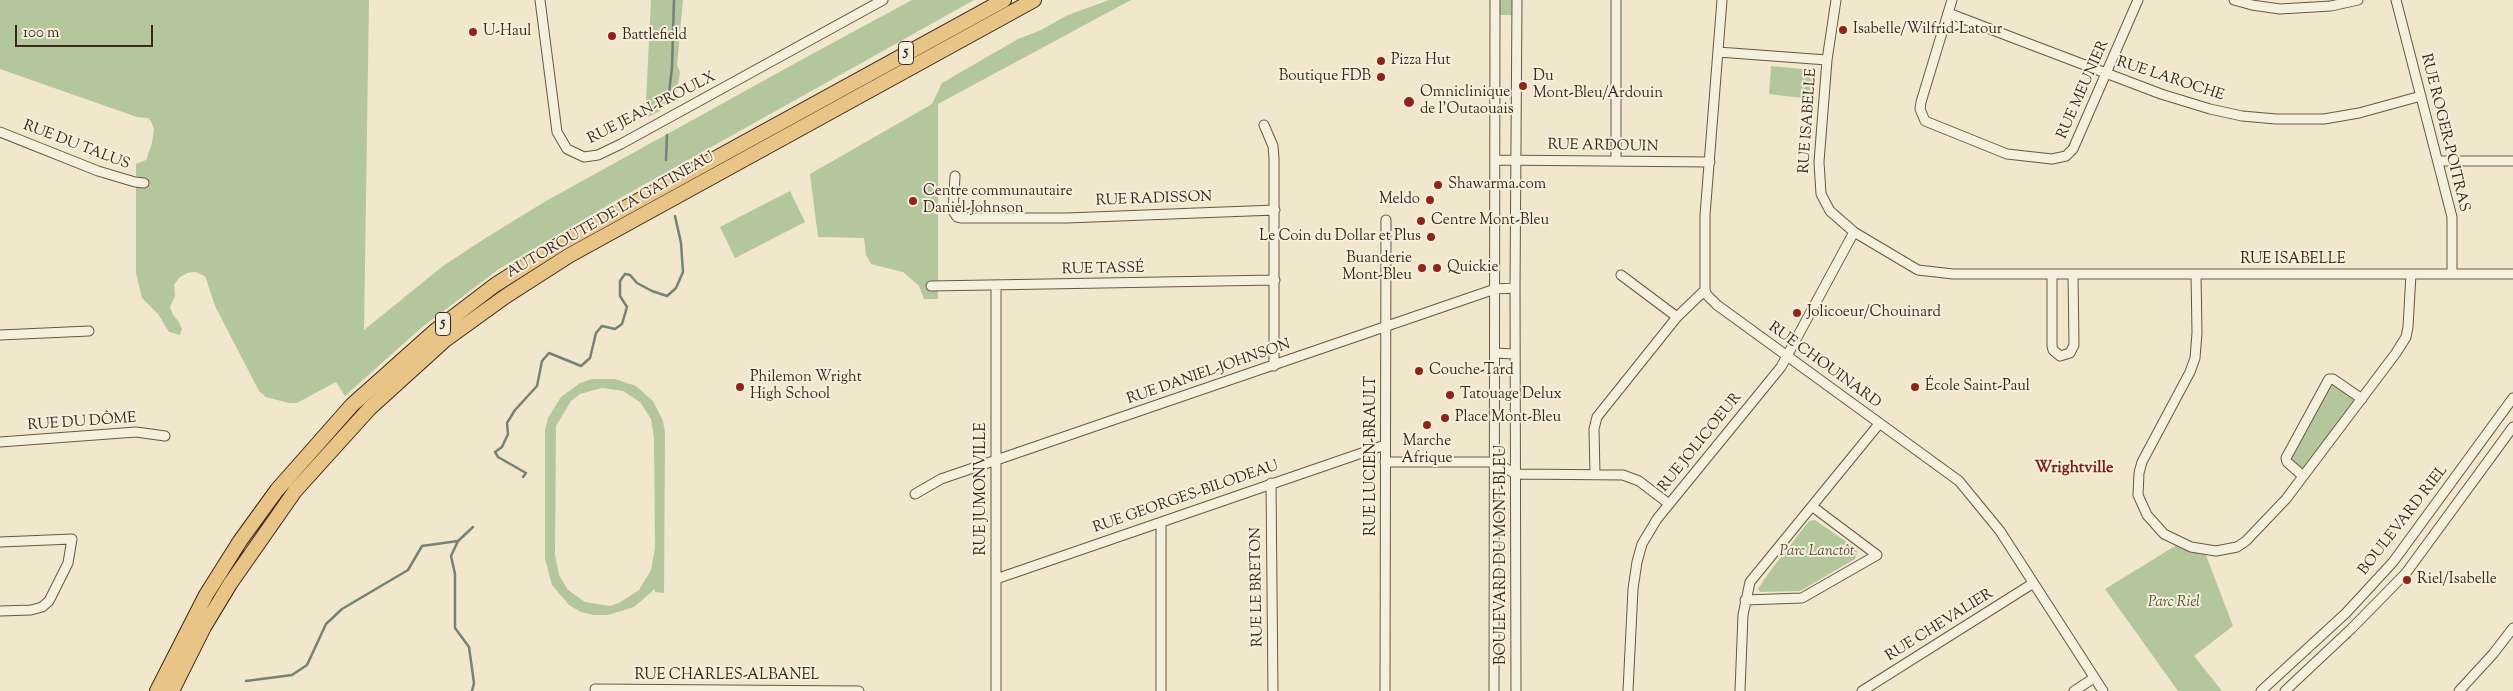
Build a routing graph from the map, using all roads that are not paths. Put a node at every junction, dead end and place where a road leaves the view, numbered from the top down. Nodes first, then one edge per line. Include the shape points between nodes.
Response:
1 (540, 0) edge
2 (883, 0) edge
3 (1004, 0) edge
4 (1034, 0) edge
5 (1495, 0) edge
6 (1517, 0) edge
7 (1616, 0) edge
8 (1722, 0) edge
9 (1836, 0) edge
10 (1952, 0) edge
11 (2138, 0) edge
12 (2234, 0) edge
13 (2358, 0) edge
14 (2396, 0) edge
15 (1948, 12) junction
16 (1718, 52) junction
17 (1827, 60) junction
18 (2107, 74) junction
19 (2421, 96) junction
20 (1264, 125) dead end
21 (0, 132) edge
22 (1496, 160) junction
23 (1517, 160) junction
24 (1616, 161) junction
25 (2439, 161) junction
26 (2513, 161) edge
27 (1710, 162) junction
28 (955, 176) dead end
29 (144, 183) dead end
30 (1275, 210) junction
31 (1386, 220) dead end
32 (1854, 232) junction
33 (2073, 274) junction
34 (2196, 274) junction
35 (2411, 274) junction
36 (2452, 274) junction
37 (2513, 274) edge
38 (1621, 275) dead end
39 (2052, 275) junction
40 (1275, 280) junction
41 (931, 286) dead end
42 (996, 286) junction
43 (1515, 288) junction
44 (1495, 289) junction
45 (1705, 290) junction
46 (1677, 317) junction
47 (1385, 327) junction
48 (89, 331) dead end
49 (0, 336) edge
50 (1495, 353) junction
51 (1515, 354) junction
52 (1788, 356) junction
53 (1274, 366) junction
54 (2513, 398) edge
55 (2362, 399) junction
56 (1879, 424) junction
57 (2513, 427) edge
58 (165, 436) dead end
59 (0, 442) edge
60 (1385, 445) junction
61 (996, 460) junction
62 (1385, 462) junction
63 (1494, 462) junction
64 (1516, 474) junction
65 (1595, 474) junction
66 (2304, 476) junction
67 (1271, 483) junction
68 (915, 494) dead end
69 (1669, 504) junction
70 (1813, 507) junction
71 (1162, 522) junction
72 (0, 542) edge
73 (2393, 562) junction
74 (2406, 573) junction
75 (996, 579) junction
76 (2032, 584) junction
77 (1745, 600) junction
78 (0, 611) edge
79 (2513, 628) edge
80 (2094, 678) junction
81 (595, 689) dead end
82 (157, 691) edge
83 (172, 691) edge
84 (859, 691) edge
85 (996, 691) edge
86 (1162, 691) edge
87 (1273, 691) edge
88 (1384, 691) edge
89 (1494, 691) edge
90 (1516, 691) edge
91 (1628, 691) edge
92 (1740, 691) edge
93 (1862, 691) edge
94 (2074, 691) edge
95 (2103, 691) edge
96 (2261, 691) edge
97 (2285, 691) edge
98 (2459, 691) edge

1 - 2 street, RUE JEAN-PROULX via 557,132 567,149 584,157 611,149
3 - 82 highway, AUTOROUTE DE LA GATINEAU / 5 via 563,242 485,292 426,337 352,405 277,490 210,589
4 - 83 highway, AUTOROUTE DE LA GATINEAU / 5 via 570,255 506,296 435,348 352,426 283,506 217,605
5 - 22 street, BOULEVARD DU MONT-BLEU
6 - 23 street, BOULEVARD DU MONT-BLEU
7 - 24 street
8 - 16 street
9 - 17 street, RUE ISABELLE
10 - 15 street, RUE MEUNIER
11 - 18 street, RUE MEUNIER
12 - 13 street via 2280,8 2331,6
14 - 19 street, RUE ROGER-POITRAS
15 - 18 street, RUE LAROCHE
15 - 18 street, RUE MEUNIER via 1921,102 1922,115 1930,125 2007,154 2040,159 2066,156 2073,149
16 - 17 street
16 - 27 street
17 - 32 street, RUE ISABELLE via 1819,162 1821,194 1830,211
18 - 19 street, RUE LAROCHE via 2210,109 2276,119 2324,119
19 - 25 street, RUE ROGER-POITRAS
20 - 30 street via 1273,146
21 - 29 street, RUE DU TALUS via 122,179
22 - 23 street, RUE ARDOUIN
22 - 44 street, BOULEVARD DU MONT-BLEU
23 - 24 street, RUE ARDOUIN
23 - 43 street, BOULEVARD DU MONT-BLEU
24 - 27 street, RUE ARDOUIN
25 - 26 street
25 - 36 street, RUE ROGER-POITRAS via 2452,218
27 - 45 street via 1705,215
28 - 30 street, RUE RADISSON via 953,211 962,218 1067,218
30 - 40 street
31 - 47 street, RUE LUCIEN-BRAULT
32 - 39 street, RUE ISABELLE via 1910,266 1928,272
32 - 52 street, RUE JOLICOEUR
33 - 34 street, RUE ISABELLE
33 - 39 street, RUE ISABELLE
33 - 39 street via 2074,345 2070,353 2060,356 2052,346
34 - 35 street, RUE ISABELLE
34 - 66 street via 2195,358 2142,462 2138,484 2142,506 2153,524 2180,543 2204,550 2227,550 2237,547 2256,532
35 - 36 street, RUE ISABELLE
35 - 55 street via 2406,336
36 - 37 street, RUE ISABELLE
38 - 46 street
40 - 42 street, RUE TASSÉ
40 - 53 street
41 - 42 street, RUE TASSÉ
42 - 61 street, RUE JUMONVILLE
43 - 44 street, RUE DANIEL-JOHNSON
43 - 51 street, BOULEVARD DU MONT-BLEU
44 - 47 street, RUE DANIEL-JOHNSON
44 - 50 street, BOULEVARD DU MONT-BLEU
45 - 46 street
45 - 52 street, RUE CHOUINARD via 1717,305
46 - 65 street via 1597,417 1594,429
47 - 53 street, RUE DANIEL-JOHNSON
47 - 60 street, RUE LUCIEN-BRAULT
48 - 49 street
50 - 51 street
50 - 63 street, BOULEVARD DU MONT-BLEU
51 - 64 street, BOULEVARD DU MONT-BLEU
52 - 56 street, RUE CHOUINARD
52 - 69 street, RUE JOLICOEUR
53 - 61 street, RUE DANIEL-JOHNSON
54 - 73 street, BOULEVARD RIEL
55 - 66 street
55 - 66 street via 2329,379 2286,458
56 - 70 street
56 - 76 street, RUE CHOUINARD via 1938,464 1968,491 2000,531
57 - 74 street, BOULEVARD RIEL
58 - 59 street, RUE DU DÔME via 136,432
60 - 62 street, RUE LUCIEN-BRAULT
60 - 67 street, RUE GEORGES-BILODEAU
61 - 68 street, RUE DANIEL-JOHNSON via 940,479
61 - 75 street, RUE JUMONVILLE
62 - 63 street
62 - 88 street, RUE LUCIEN-BRAULT
63 - 64 street
63 - 89 street, BOULEVARD DU MONT-BLEU
64 - 65 street
64 - 90 street, BOULEVARD DU MONT-BLEU
65 - 69 street via 1631,477
67 - 71 street, RUE GEORGES-BILODEAU
67 - 87 street, RUE LE BRETON
69 - 91 street, RUE JOLICOEUR via 1648,534 1636,562
70 - 77 street via 1756,572
70 - 77 street via 1877,555 1802,598
71 - 75 street, RUE GEORGES-BILODEAU
71 - 86 street
72 - 78 street via 72,539 68,563 42,607
73 - 74 street
73 - 96 street, BOULEVARD RIEL via 2346,612
74 - 97 street, BOULEVARD RIEL
75 - 85 street, RUE JUMONVILLE
76 - 80 street, RUE CHOUINARD
76 - 93 street, RUE CHEVALIER
77 - 92 street
79 - 98 street
80 - 94 street
80 - 95 street, RUE CHOUINARD
81 - 84 street, RUE CHARLES-ALBANEL

